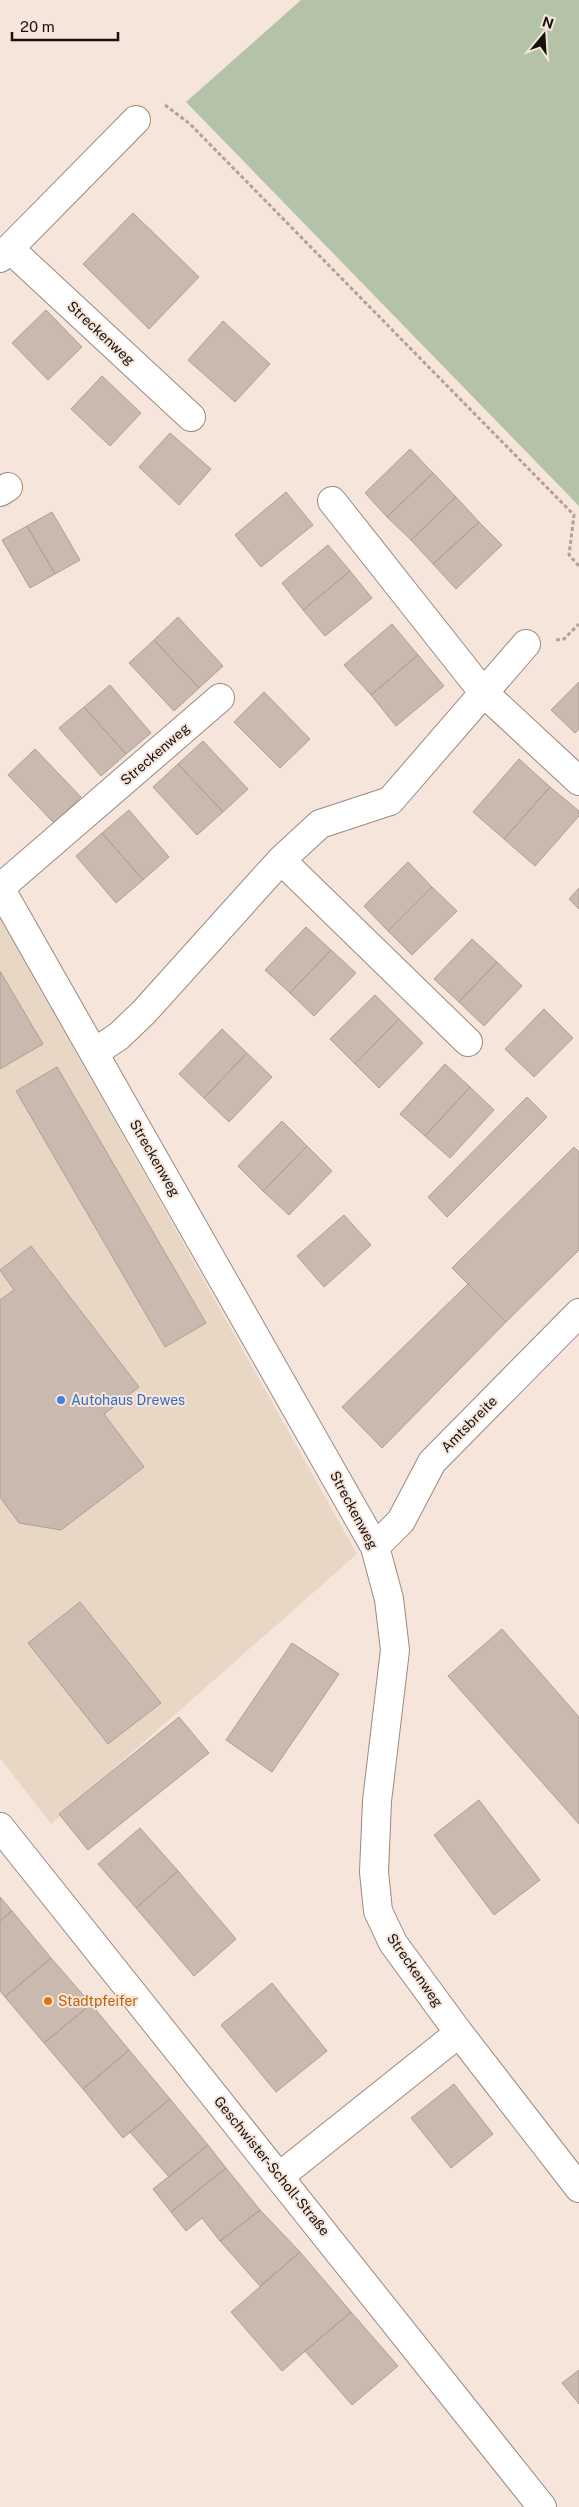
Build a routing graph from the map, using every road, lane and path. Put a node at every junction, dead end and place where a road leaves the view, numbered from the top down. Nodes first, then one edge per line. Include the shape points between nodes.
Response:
1 (136, 120) joint
2 (5, 253) edge
3 (191, 417) dead end
4 (332, 500) dead end
5 (579, 566) edge
6 (526, 644) dead end
7 (483, 692) junction
8 (220, 698) dead end
9 (579, 781) edge
10 (281, 860) junction
11 (0, 888) edge
12 (468, 1042) dead end
13 (95, 1052) junction
14 (579, 1313) edge
15 (375, 1547) junction
16 (0, 1827) edge
17 (458, 2032) junction
18 (280, 2176) junction
19 (579, 2188) edge
20 (542, 2507) edge

1 - 2 street, Streckenweg
1 - 5 path via 164,104 197,131 574,515 569,555
2 - 3 street, Streckenweg
4 - 7 street
6 - 7 street
7 - 9 street
7 - 10 street via 390,801 320,824
8 - 11 street, Streckenweg
10 - 12 street
10 - 13 street via 144,1012 119,1036
11 - 13 street, Streckenweg
13 - 15 street, Streckenweg
14 - 15 street, Amtsbreite via 432,1462 401,1521
15 - 17 street, Streckenweg via 389,1599 395,1650 378,1801 374,1872 378,1911 393,1943
16 - 18 street, Geschwister-Scholl-Straße
17 - 18 street
17 - 19 street, Streckenweg
18 - 20 street, Geschwister-Scholl-Straße

